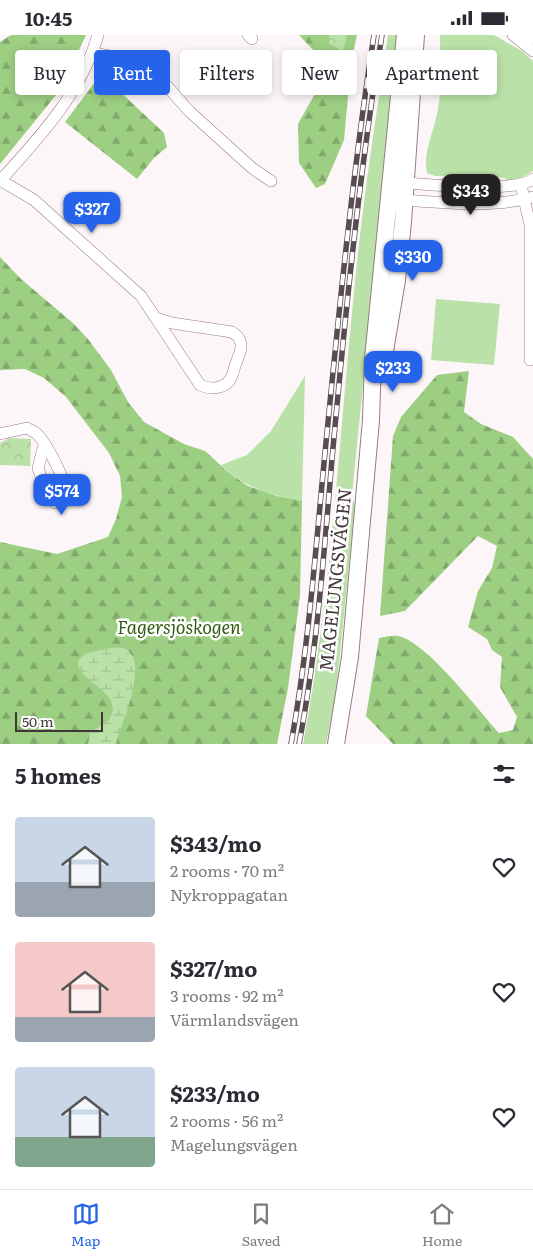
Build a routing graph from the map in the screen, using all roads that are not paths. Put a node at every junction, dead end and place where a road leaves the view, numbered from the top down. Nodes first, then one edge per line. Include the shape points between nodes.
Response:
1 (98, 35) edge
2 (405, 35) edge
3 (416, 35) edge
4 (513, 35) edge
5 (526, 35) edge
6 (533, 38) edge
7 (533, 51) edge
8 (93, 53) junction
9 (533, 179) edge
10 (0, 181) edge
11 (271, 181) dead end
12 (399, 182) junction
13 (521, 185) junction
14 (529, 198) edge
15 (398, 199) junction
16 (156, 319) junction
17 (530, 360) dead end
18 (0, 434) edge
19 (44, 445) dead end
20 (336, 744) edge

1 - 8 street
2 - 12 main road, MAGELUNGSVÄGEN
3 - 12 main road, MAGELUNGSVÄGEN
4 - 7 street
5 - 6 street
8 - 10 street via 74,91 56,117
8 - 11 street via 137,61 252,168
9 - 13 street
10 - 16 street via 34,200 141,296
12 - 13 street
12 - 15 main road, MAGELUNGSVÄGEN
13 - 14 street
14 - 15 street via 510,202 456,203
14 - 17 street
15 - 20 main road, MAGELUNGSVÄGEN via 374,359 350,657
16 - 16 street via 232,332 239,337 240,353 229,381 212,388 200,385
18 - 19 street via 26,428 38,435

